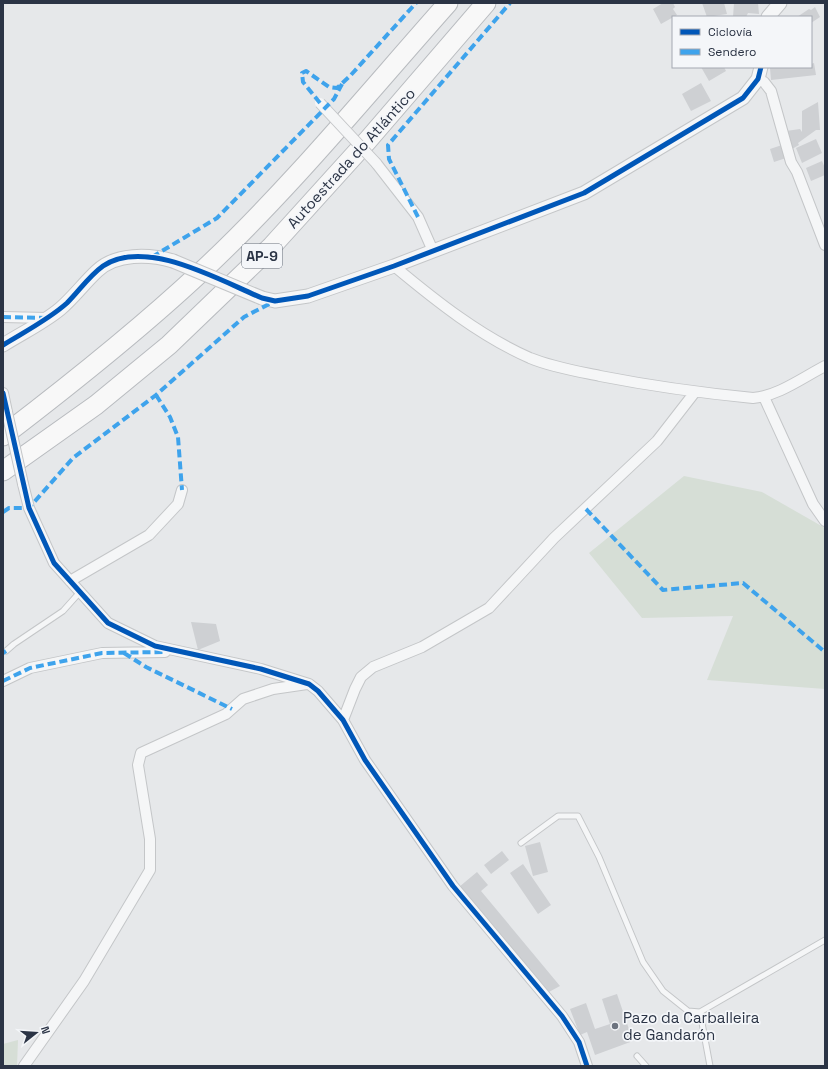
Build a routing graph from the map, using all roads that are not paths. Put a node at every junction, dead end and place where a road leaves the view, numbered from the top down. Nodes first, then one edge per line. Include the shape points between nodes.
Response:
1 (448, 3) edge
2 (486, 3) edge
3 (780, 3) edge
4 (769, 16) edge
5 (760, 73) edge
6 (320, 103) dead end
7 (825, 245) edge
8 (433, 251) junction
9 (394, 266) junction
10 (3, 317) edge
11 (47, 318) junction
12 (3, 345) edge
13 (825, 366) edge
14 (695, 392) junction
15 (3, 393) edge
16 (764, 398) junction
17 (3, 436) edge
18 (3, 470) edge
19 (182, 490) dead end
20 (825, 521) edge
21 (70, 582) junction
22 (80, 592) junction
23 (6, 651) dead end
24 (181, 652) junction
25 (3, 681) edge
26 (309, 684) junction
27 (343, 720) junction
28 (521, 843) dead end
29 (825, 940) edge
30 (700, 1012) junction
31 (637, 1056) dead end
32 (24, 1066) edge
33 (587, 1066) edge
34 (646, 1066) edge
35 (710, 1066) edge

1 - 17 highway, Autoestrada do Atlántico / AP-9 via 268,205 201,272 93,368
2 - 18 highway, Autoestrada do Atlántico / AP-9 via 272,246 169,345 96,405
3 - 4 street
5 - 7 street via 771,91 791,162
5 - 8 street via 743,98 584,193
6 - 8 street, bridge via 376,163 418,218
8 - 9 street
9 - 11 street, bridge via 308,296 275,301 173,261 134,257 108,263 97,270 67,302
9 - 14 street via 441,305 529,357 556,367
10 - 11 street
11 - 12 street
13 - 16 street
14 - 16 street
14 - 27 street via 657,441 554,538 489,608 422,647 373,667 361,677
15 - 21 street, bridge via 29,508 54,563
16 - 20 street via 813,504
19 - 21 street via 178,504 149,535
21 - 22 street
22 - 23 lane via 63,611
22 - 24 street via 108,623 155,646
24 - 25 street via 102,653 30,668
24 - 26 street via 261,669
26 - 27 street
26 - 32 street via 273,689 243,699 226,714 141,753 138,765 150,838 150,870 84,981
27 - 33 street via 365,760 453,886 562,1016 579,1042
28 - 30 lane via 558,816 578,816 599,857 644,962 662,991 688,1011
29 - 30 lane
30 - 35 lane
31 - 34 lane

